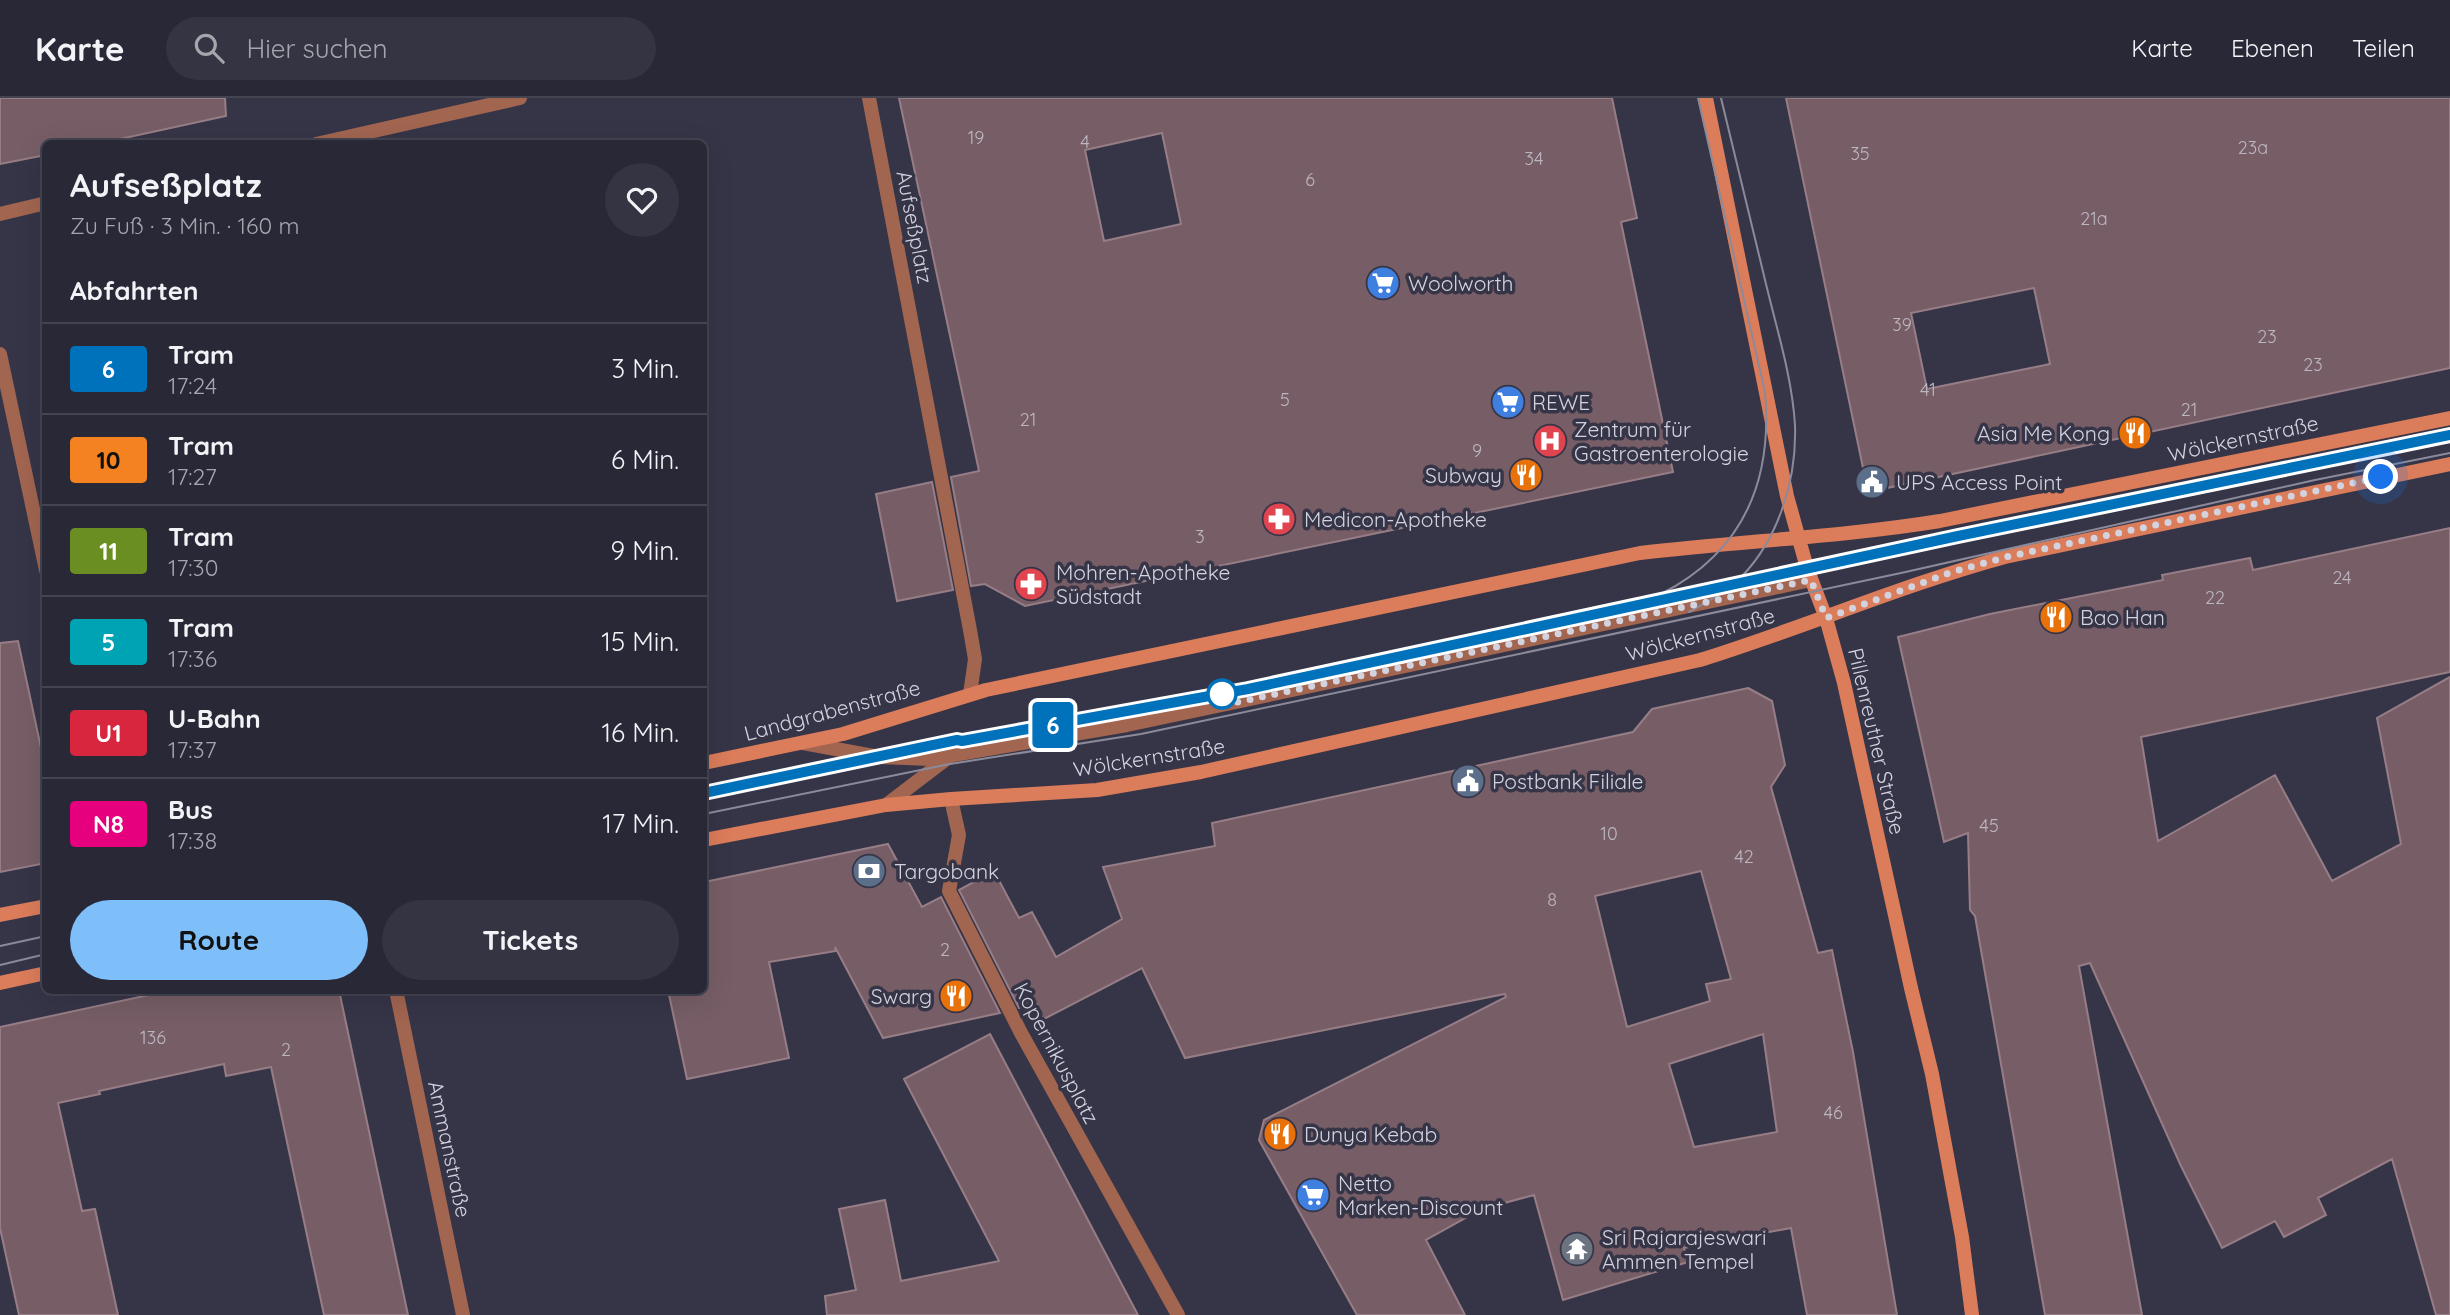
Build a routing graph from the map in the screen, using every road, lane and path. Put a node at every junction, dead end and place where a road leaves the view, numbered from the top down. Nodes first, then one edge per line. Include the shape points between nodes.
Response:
1 (517, 98) edge
2 (869, 98) edge
3 (1706, 98) edge
4 (334, 140) edge
5 (42, 205) edge
6 (0, 214) edge
7 (0, 354) edge
8 (2450, 418) edge
9 (2450, 464) edge
10 (1797, 536) junction
11 (42, 551) edge
12 (1811, 580) junction
13 (1826, 618) junction
14 (971, 694) junction
15 (803, 743) junction
16 (953, 754) junction
17 (707, 762) edge
18 (951, 799) junction
19 (886, 805) junction
20 (707, 839) edge
21 (42, 907) edge
22 (0, 915) edge
23 (42, 974) edge
24 (0, 983) edge
25 (397, 994) edge
26 (463, 1315) edge
27 (1178, 1315) edge
28 (1972, 1315) edge

1 - 4 street
2 - 14 street, Aufseßplatz via 975,659
3 - 10 main road, Pillenreuther Straße
5 - 6 street
7 - 11 street
8 - 10 main road, Wölckernstraße via 1940,521
9 - 13 main road, Wölckernstraße via 2006,557
10 - 12 main road, Pillenreuther Straße
10 - 14 main road, Wölckernstraße via 1640,553
12 - 13 main road, Pillenreuther Straße
12 - 16 street via 1127,725
13 - 18 main road, Wölckernstraße via 1700,660 1201,772 1097,790
13 - 28 main road, Pillenreuther Straße via 1933,1074
14 - 15 main road, Landgrabenstraße
15 - 16 street via 879,757 931,759
15 - 17 main road, Landgrabenstraße
16 - 19 street
18 - 19 main road
18 - 27 street, Kopernikusplatz via 958,835 949,891 1021,1034
19 - 20 main road
21 - 22 main road
23 - 24 main road
25 - 26 street, Ammanstraße

